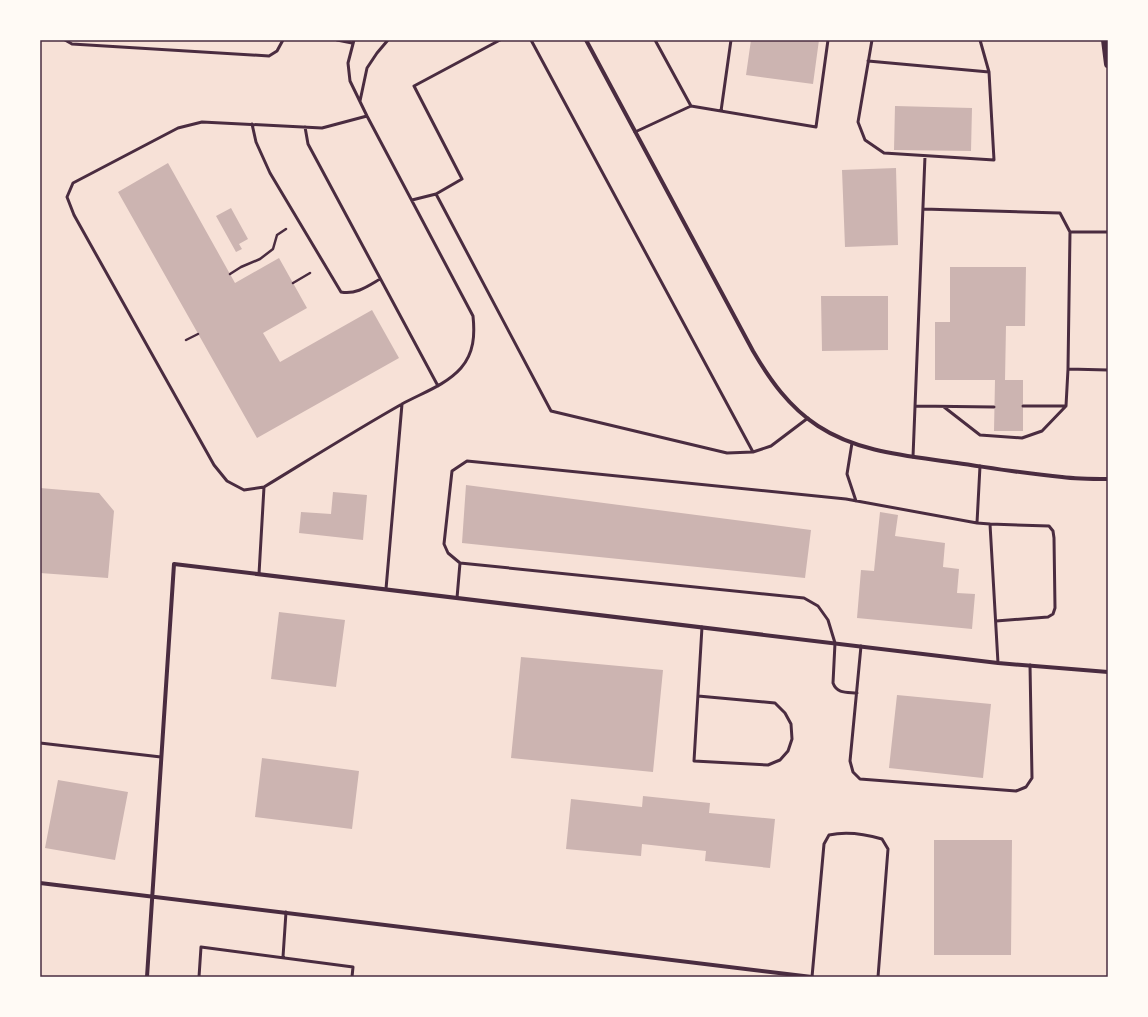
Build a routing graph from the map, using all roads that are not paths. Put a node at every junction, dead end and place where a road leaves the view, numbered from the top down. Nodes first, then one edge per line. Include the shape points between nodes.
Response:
1 (65, 40) edge
2 (283, 40) edge
3 (337, 40) edge
4 (388, 40) edge
5 (500, 40) edge
6 (531, 40) edge
7 (586, 40) edge
8 (655, 40) edge
9 (731, 40) edge
10 (828, 40) edge
11 (872, 40) edge
12 (980, 40) edge
13 (1105, 40) edge
14 (353, 42) edge
15 (868, 60) junction
16 (1108, 64) edge
17 (989, 72) junction
18 (360, 101) junction
19 (691, 106) junction
20 (721, 111) junction
21 (367, 116) junction
22 (252, 124) junction
23 (305, 127) junction
24 (635, 132) junction
25 (925, 156) junction
26 (436, 194) junction
27 (412, 200) junction
28 (923, 210) junction
29 (1070, 232) junction
30 (1108, 232) edge
31 (380, 279) junction
32 (1068, 369) junction
33 (1108, 370) edge
34 (438, 386) junction
35 (402, 404) junction
36 (916, 406) junction
37 (1023, 406) dead end
38 (1066, 406) junction
39 (944, 407) junction
40 (994, 407) dead end
41 (808, 418) junction
42 (852, 443) junction
43 (753, 452) junction
44 (913, 457) junction
45 (980, 466) junction
46 (1108, 479) edge
47 (264, 487) junction
48 (856, 500) junction
49 (977, 522) junction
50 (990, 524) junction
51 (460, 563) junction
52 (259, 574) junction
53 (386, 589) junction
54 (457, 598) junction
55 (996, 621) junction
56 (702, 627) junction
57 (835, 643) junction
58 (861, 646) junction
59 (998, 663) junction
60 (1030, 665) junction
61 (1108, 672) edge
62 (857, 693) junction
63 (698, 696) junction
64 (40, 743) edge
65 (161, 757) junction
66 (40, 883) edge
67 (152, 896) junction
68 (286, 912) junction
69 (282, 957) junction
70 (147, 977) edge
71 (199, 977) edge
72 (352, 977) edge
73 (812, 977) edge
74 (878, 977) edge

1 - 2 lane via 72,44 269,56 277,51
3 - 14 lane
4 - 18 lane via 367,68
5 - 26 lane via 414,86 462,179
6 - 43 lane
7 - 24 street
8 - 19 lane
9 - 20 lane
10 - 20 lane via 816,127
11 - 15 lane
12 - 17 lane
13 - 16 main road
14 - 18 lane via 348,64 350,81
15 - 17 lane
15 - 25 lane via 858,122 865,140 884,152
17 - 25 lane via 994,160
18 - 21 lane
19 - 20 lane
19 - 24 lane
21 - 23 lane via 322,128
21 - 27 lane
22 - 23 lane
22 - 31 lane via 256,142 270,173 341,292 361,290
22 - 47 lane via 202,122 178,128 73,183 67,197 74,215 214,465 227,481 244,490
23 - 31 lane via 308,144
24 - 41 street via 766,374 784,396
25 - 28 lane
26 - 27 lane
26 - 43 lane via 551,411 728,453
27 - 34 lane via 473,316 472,350 462,367 449,380
28 - 29 lane via 1060,213
28 - 36 lane
29 - 30 lane
29 - 32 lane
31 - 34 lane
32 - 33 lane
32 - 38 lane
34 - 35 lane
35 - 47 lane
35 - 53 lane
36 - 39 lane
36 - 44 lane
37 - 38 lane
38 - 39 lane via 1042,431 1022,438 980,435
39 - 40 lane
41 - 42 street via 818,426
41 - 43 lane via 771,446
42 - 44 street
42 - 48 lane via 847,474
44 - 45 street
45 - 46 street via 1064,478
45 - 49 lane
47 - 52 lane
48 - 49 lane
48 - 51 lane via 467,461 452,471 444,544 448,553
49 - 50 lane
50 - 55 lane
50 - 55 lane via 1049,526 1054,531 1054,614 1048,617
51 - 54 lane
51 - 57 lane via 804,598 818,606 825,615
52 - 53 street
52 - 65 street via 174,564
53 - 54 street
54 - 56 street
55 - 59 lane
56 - 57 street
56 - 63 lane
57 - 58 street
57 - 62 lane via 835,688 841,692
58 - 59 street
58 - 62 lane
59 - 60 street
60 - 61 street
60 - 62 lane via 1032,778 1026,787 1016,791 860,779 853,772 850,761
63 - 63 lane via 694,761 768,765 780,760 788,751 792,739 791,724 775,703
64 - 65 lane
65 - 67 street
66 - 67 street
67 - 68 street
67 - 70 street
68 - 69 lane
68 - 73 street
69 - 71 lane via 201,947
69 - 72 lane via 353,967
73 - 74 lane via 824,844 829,835 839,833 882,839 888,850

